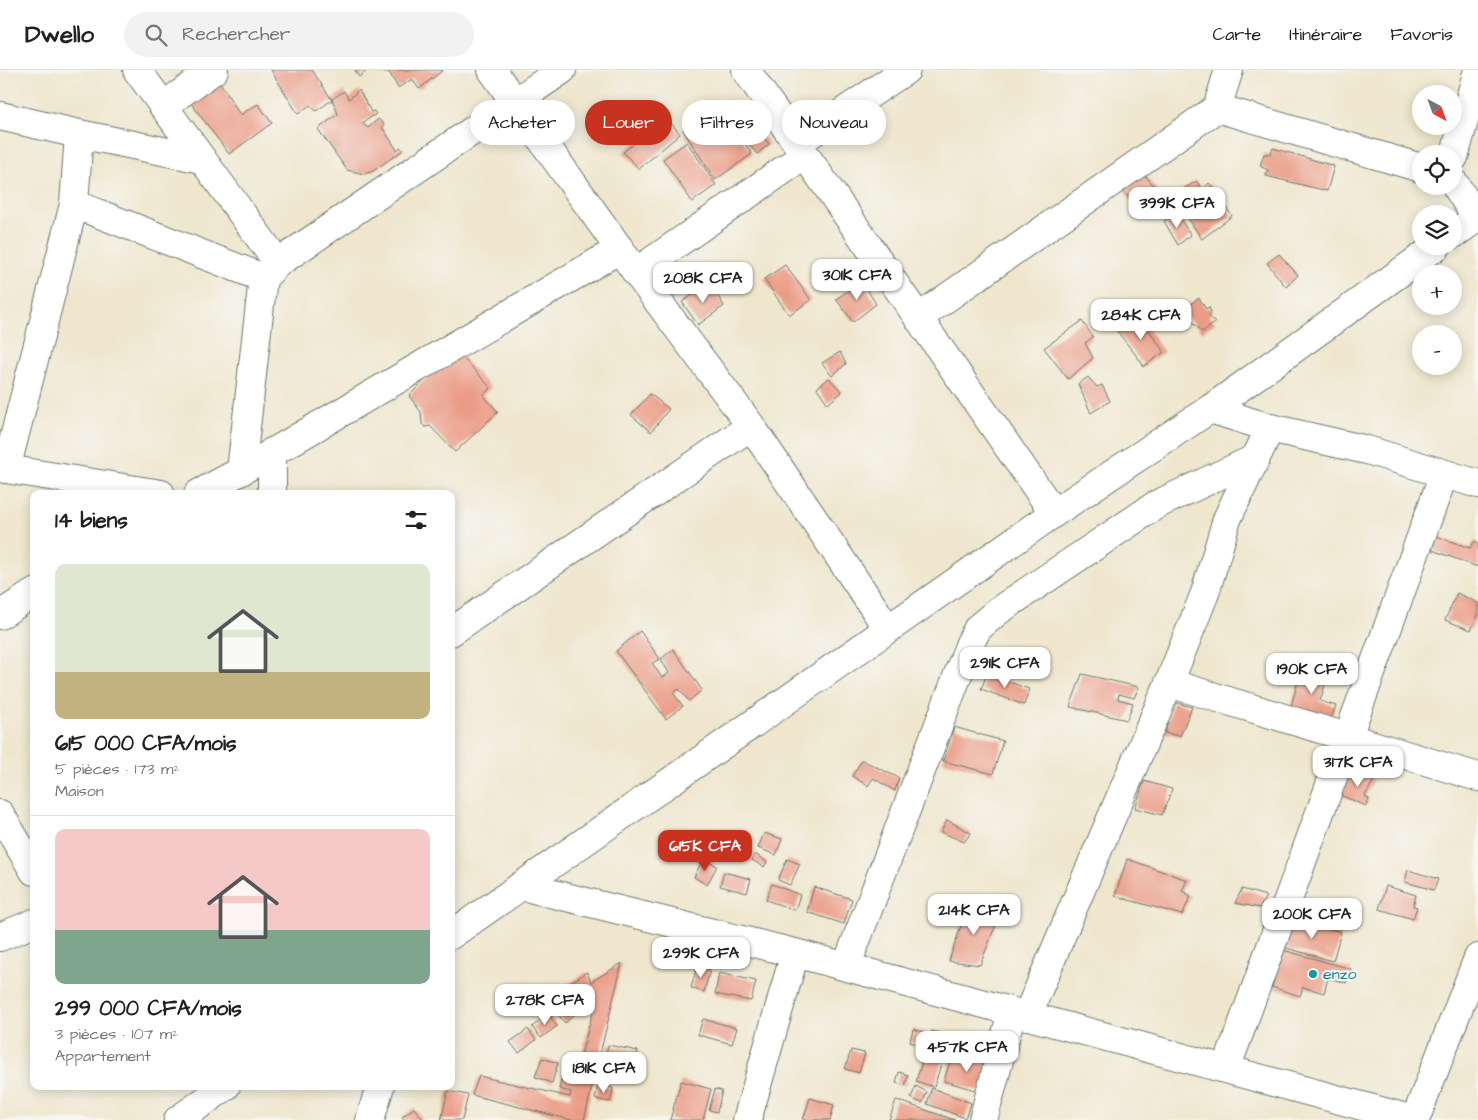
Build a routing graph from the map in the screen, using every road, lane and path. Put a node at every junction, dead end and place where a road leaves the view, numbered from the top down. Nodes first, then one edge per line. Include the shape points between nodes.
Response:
1 (137, 70) edge
2 (214, 70) edge
3 (492, 70) edge
4 (562, 70) edge
5 (746, 70) edge
6 (906, 70) edge
7 (1229, 70) edge
8 (1478, 70) edge
9 (514, 100) edge
10 (518, 100) edge
11 (164, 106) junction
12 (1217, 108) junction
13 (0, 116) edge
14 (470, 133) edge
15 (78, 134) junction
16 (546, 145) edge
17 (1457, 145) edge
18 (801, 149) junction
19 (202, 159) junction
20 (1412, 165) edge
21 (1462, 195) edge
22 (74, 204) junction
23 (1477, 217) edge
24 (1462, 228) edge
25 (620, 249) junction
26 (1424, 255) edge
27 (270, 271) junction
28 (636, 272) junction
29 (918, 318) junction
30 (1210, 409) junction
31 (751, 426) junction
32 (1270, 428) junction
33 (272, 452) junction
34 (1256, 458) junction
35 (3, 469) edge
36 (241, 471) junction
37 (1444, 474) junction
38 (1478, 484) edge
39 (136, 490) edge
40 (205, 490) edge
41 (272, 490) edge
42 (1054, 513) junction
43 (30, 596) edge
44 (0, 615) edge
45 (455, 629) edge
46 (888, 629) junction
47 (1169, 683) junction
48 (1346, 737) junction
49 (1478, 777) edge
50 (0, 814) edge
51 (30, 864) edge
52 (521, 886) junction
53 (30, 925) edge
54 (455, 932) edge
55 (0, 937) edge
56 (795, 953) junction
57 (1478, 958) edge
58 (846, 967) junction
59 (1020, 1014) junction
60 (1226, 1069) junction
61 (379, 1090) edge
62 (207, 1091) edge
63 (178, 1120) edge
64 (370, 1120) edge
65 (746, 1120) edge
66 (983, 1120) edge
67 (1415, 1120) edge

1 - 11 street
2 - 11 street
3 - 9 street
4 - 10 street
5 - 18 street
6 - 18 street
7 - 12 street
8 - 17 street
11 - 19 street
12 - 20 street
12 - 29 street
13 - 15 street
14 - 27 street
15 - 19 street
15 - 22 street
16 - 25 street
18 - 28 street
18 - 29 street
19 - 27 street
21 - 23 street
22 - 27 street
22 - 35 street
23 - 24 street
25 - 28 street
25 - 33 street
26 - 30 street
27 - 36 street
28 - 31 street
29 - 42 street
30 - 32 street
30 - 42 street
31 - 45 street
31 - 46 street
32 - 34 street
32 - 37 street via 1367,450
33 - 36 street
33 - 41 street
34 - 47 street via 1227,519 1204,593
34 - 58 street via 1156,505 998,611 978,628
35 - 39 street
36 - 40 street
37 - 38 street
37 - 48 street
42 - 46 street
43 - 44 street
46 - 52 street
47 - 48 street
47 - 59 street
48 - 49 street
48 - 60 street
50 - 51 street
52 - 54 street
52 - 56 street
53 - 55 street
56 - 58 street
56 - 65 street
57 - 67 street
58 - 59 street
59 - 60 street
59 - 66 street
60 - 67 street
61 - 64 street
62 - 63 street

